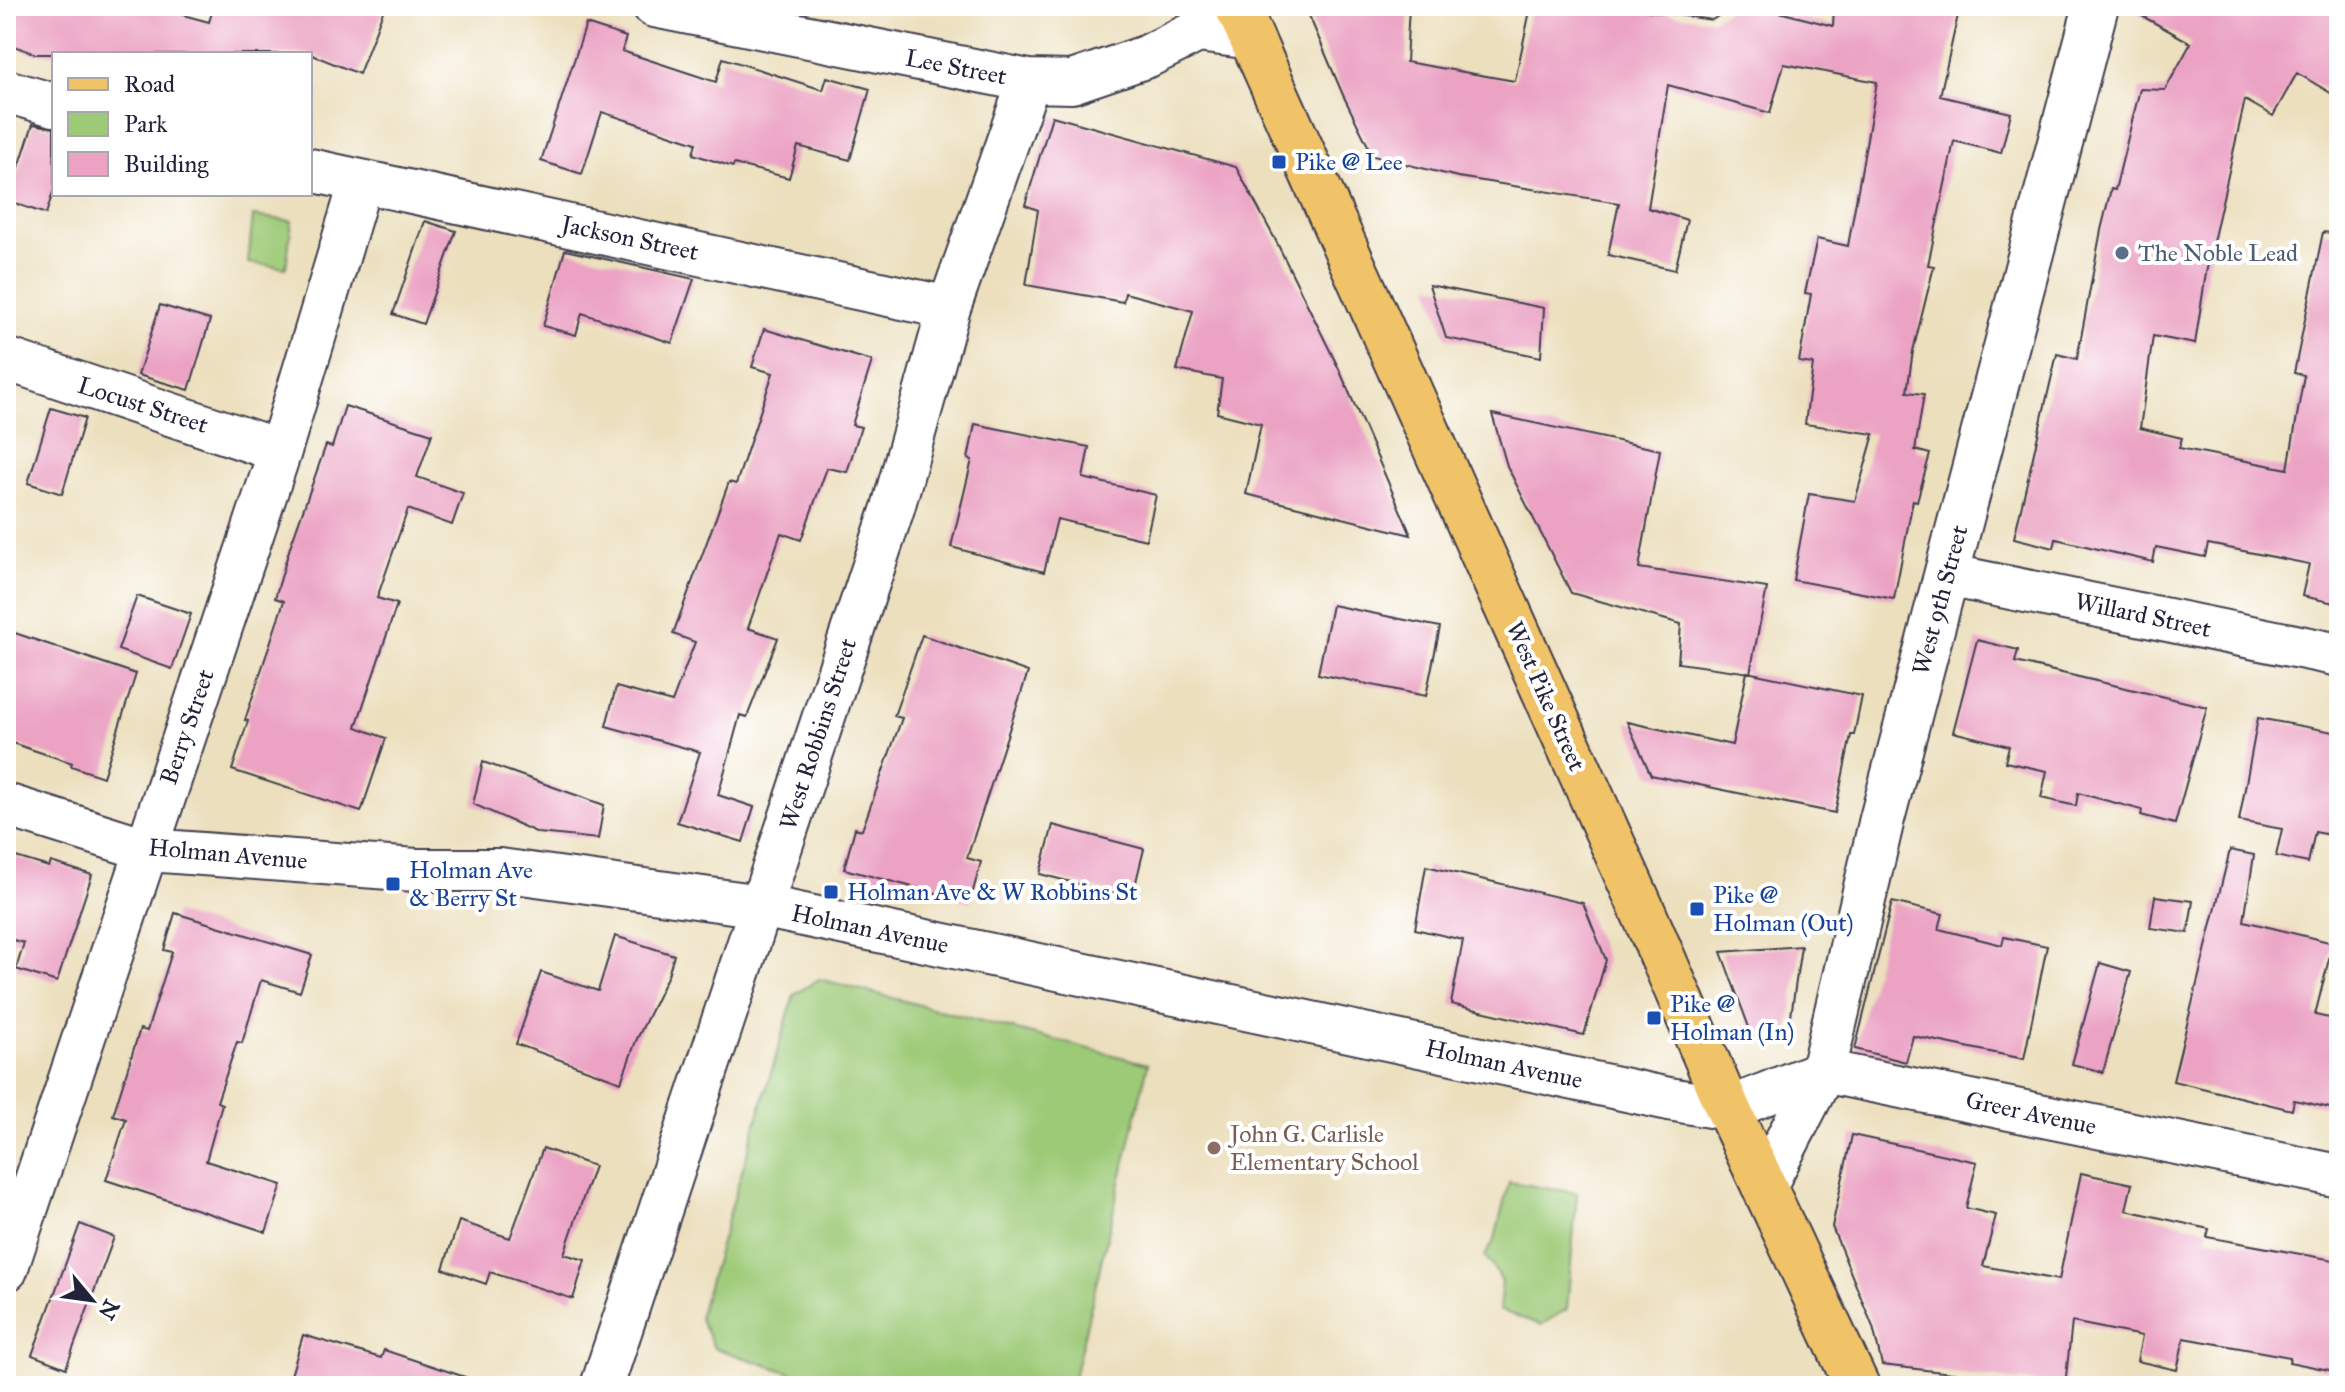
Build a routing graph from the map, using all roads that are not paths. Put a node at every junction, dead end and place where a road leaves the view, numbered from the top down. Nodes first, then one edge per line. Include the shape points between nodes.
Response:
1 (654, 6) edge
2 (2096, 6) edge
3 (1244, 22) edge
4 (1029, 81) junction
5 (6, 91) edge
6 (52, 104) edge
7 (312, 170) edge
8 (361, 181) junction
9 (949, 308) junction
10 (6, 359) edge
11 (280, 451) junction
12 (1947, 575) junction
13 (2339, 655) edge
14 (6, 805) edge
15 (149, 850) junction
16 (761, 906) junction
17 (1823, 1071) junction
18 (1728, 1109) junction
19 (2339, 1176) edge
20 (1764, 1186) junction
21 (6, 1270) edge
22 (602, 1386) edge
23 (1857, 1386) edge

1 - 4 street, Lee Street
2 - 12 street, West 9th Street
3 - 4 street, Lee Street via 1198,31 1148,56 1072,82
3 - 18 main road, West Pike Street
4 - 9 street, West Robbins Street
5 - 6 street
7 - 8 street, Jackson Street
8 - 9 street, Jackson Street
8 - 11 street, Berry Street
9 - 16 street, West Robbins Street via 893,508
10 - 11 street, Locust Street
11 - 15 street, Berry Street
12 - 13 street, Willard Street
12 - 17 street, West 9th Street
14 - 15 street, Holman Avenue
15 - 16 street, Holman Avenue via 416,870 500,870
15 - 21 street, Berry Street
16 - 18 street, Holman Avenue
16 - 22 street, West Robbins Street
17 - 18 street
17 - 19 street, Greer Avenue
17 - 20 street, West 9th Street
18 - 20 main road, West Pike Street
20 - 23 main road, West Pike Street

